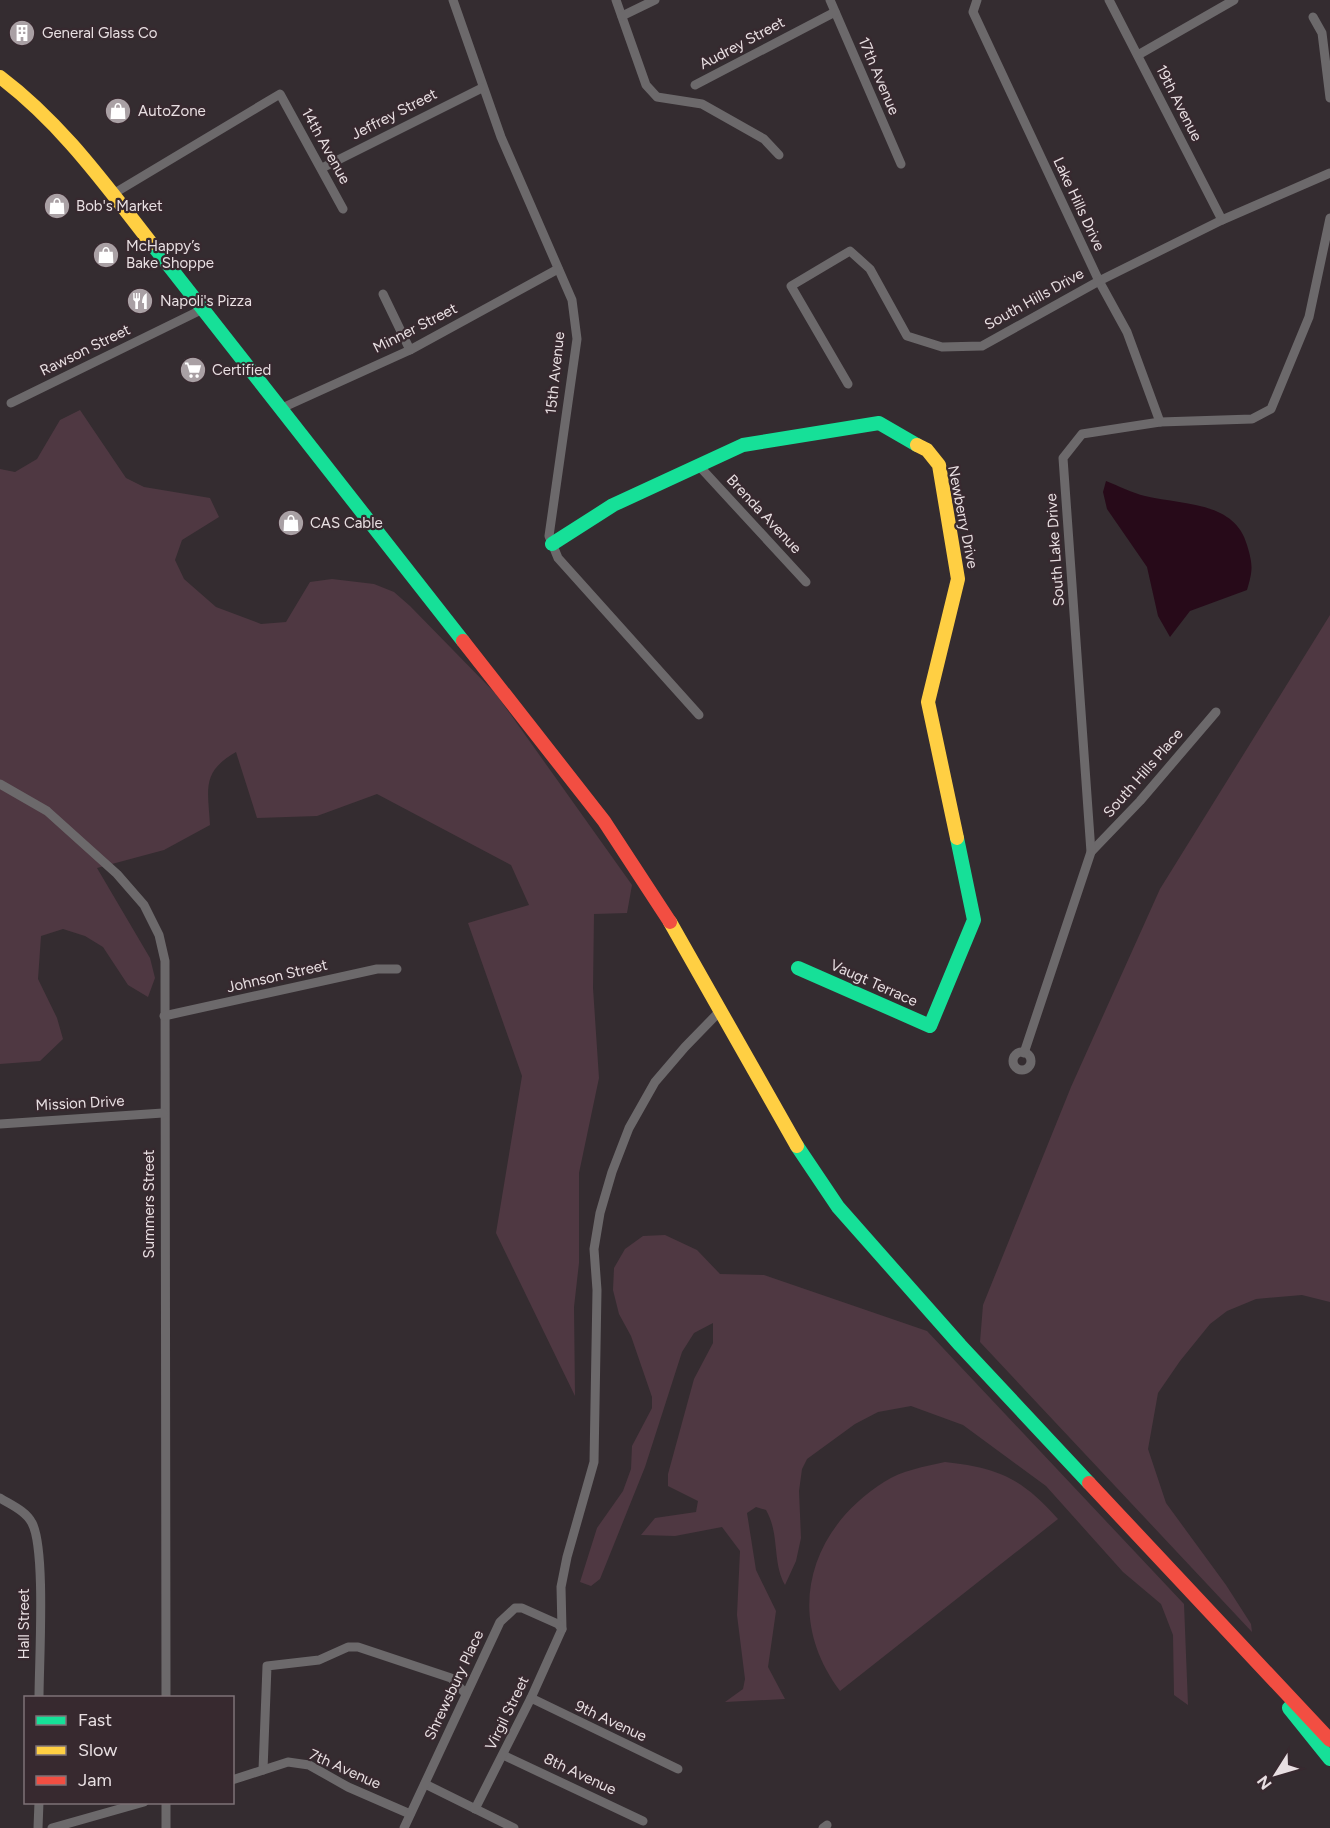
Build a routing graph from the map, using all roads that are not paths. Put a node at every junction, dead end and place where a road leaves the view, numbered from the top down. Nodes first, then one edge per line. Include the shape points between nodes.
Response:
1 (453, 0) edge
2 (615, 0) edge
3 (655, 0) edge
4 (831, 0) edge
5 (977, 0) edge
6 (1109, 0) edge
7 (1234, 0) edge
8 (835, 12) junction
9 (622, 16) junction
10 (1313, 17) dead end
11 (1138, 55) junction
12 (0, 77) edge
13 (695, 85) dead end
14 (482, 88) junction
15 (1330, 98) edge
16 (779, 154) dead end
17 (901, 164) dead end
18 (322, 168) junction
19 (1330, 173) edge
20 (113, 194) junction
21 (343, 209) dead end
22 (1330, 218) edge
23 (1222, 220) junction
24 (558, 269) junction
25 (1099, 281) junction
26 (383, 294) dead end
27 (203, 309) junction
28 (410, 350) junction
29 (848, 384) dead end
30 (11, 403) dead end
31 (282, 408) junction
32 (1160, 422) junction
33 (700, 467) junction
34 (552, 544) junction
35 (806, 582) dead end
36 (1216, 712) dead end
37 (699, 715) dead end
38 (0, 784) edge
39 (1091, 852) junction
40 (974, 920) joint
41 (798, 968) dead end
42 (397, 969) dead end
43 (720, 1011) junction
44 (164, 1016) junction
45 (1024, 1053) dead end
46 (163, 1113) junction
47 (0, 1124) edge
48 (0, 1498) edge
49 (562, 1629) junction
50 (1274, 1680) junction
51 (466, 1694) junction
52 (39, 1696) edge
53 (166, 1696) edge
54 (531, 1698) junction
55 (1330, 1731) edge
56 (1330, 1740) edge
57 (503, 1755) junction
58 (1330, 1759) edge
59 (678, 1769) dead end
60 (263, 1770) junction
61 (234, 1779) edge
62 (425, 1784) junction
63 (39, 1804) edge
64 (140, 1804) edge
65 (166, 1804) edge
66 (476, 1809) junction
67 (410, 1814) junction
68 (643, 1821) dead end
69 (38, 1828) edge
70 (52, 1828) edge
71 (166, 1828) edge
72 (404, 1828) edge
73 (514, 1828) edge

1 - 14 street, 15th Avenue
2 - 9 street
3 - 9 street
4 - 8 street, 17th Avenue
5 - 25 street, Lake Hills Drive via 973,12
6 - 11 street, 19th Avenue
7 - 11 street
8 - 13 street, Audrey Street
8 - 17 street, 17th Avenue
9 - 16 street via 646,85 657,97 702,104 764,139
10 - 15 street via 1322,33
11 - 23 street, 19th Avenue
12 - 20 main road via 29,99 68,139
14 - 18 street, Jeffrey Street
14 - 24 street, 15th Avenue
18 - 20 street, 14th Avenue via 280,94
18 - 21 street, 14th Avenue
19 - 23 street, South Hills Drive
20 - 27 main road
22 - 32 street, South Lake Drive via 1308,317 1271,409 1252,419
23 - 25 street, South Hills Drive
24 - 28 street, Minner Street
24 - 34 street, 15th Avenue via 572,300 577,339 549,536
25 - 29 street, South Hills Drive via 982,346 942,347 907,336 870,269 850,251 791,286
25 - 32 street, Lake Hills Drive via 1127,332
26 - 28 street
27 - 30 street, Rawson Street
27 - 31 main road
28 - 31 street, Minner Street
31 - 43 main road via 604,821 639,870
32 - 39 street, South Lake Drive via 1082,434 1063,458
33 - 34 main road, Newberry Drive via 613,506
33 - 35 street, Brenda Avenue
33 - 40 main road, Newberry Drive via 743,445 879,423 927,450 939,465 958,579 928,702
34 - 37 street via 558,558
36 - 39 street, South Hills Place
38 - 44 street, Summers Street via 47,811 117,874 144,905 159,934 165,961
39 - 45 street, South Lake Drive
40 - 41 main road, Vaugt Terrace via 930,1026
42 - 44 street, Johnson Street via 377,969
43 - 49 street via 655,1082 629,1128 600,1213 594,1249 594,1462 561,1587
43 - 50 main road via 798,1148 838,1207 960,1345
44 - 46 street, Summers Street
46 - 47 street, Mission Drive
46 - 53 street, Summers Street
48 - 52 street, Hall Street via 23,1512 32,1524 39,1549
49 - 51 street, Shrewsbury Place via 522,1608 510,1611 500,1622
49 - 54 street, Virgil Street
50 - 55 main road
50 - 56 main road
50 - 58 main road via 1285,1703
51 - 60 street via 451,1678 358,1647 348,1647 319,1660 267,1666
51 - 62 street, Shrewsbury Place
54 - 57 street, Virgil Street
54 - 59 street, 9th Avenue
57 - 66 street, Virgil Street
57 - 68 street, 8th Avenue
60 - 61 street, 7th Avenue
60 - 67 street, 7th Avenue via 288,1762 309,1765
62 - 66 street
62 - 67 street, Shrewsbury Place
63 - 69 street
64 - 70 street
65 - 71 street
66 - 73 street
67 - 72 street, Shrewsbury Place

